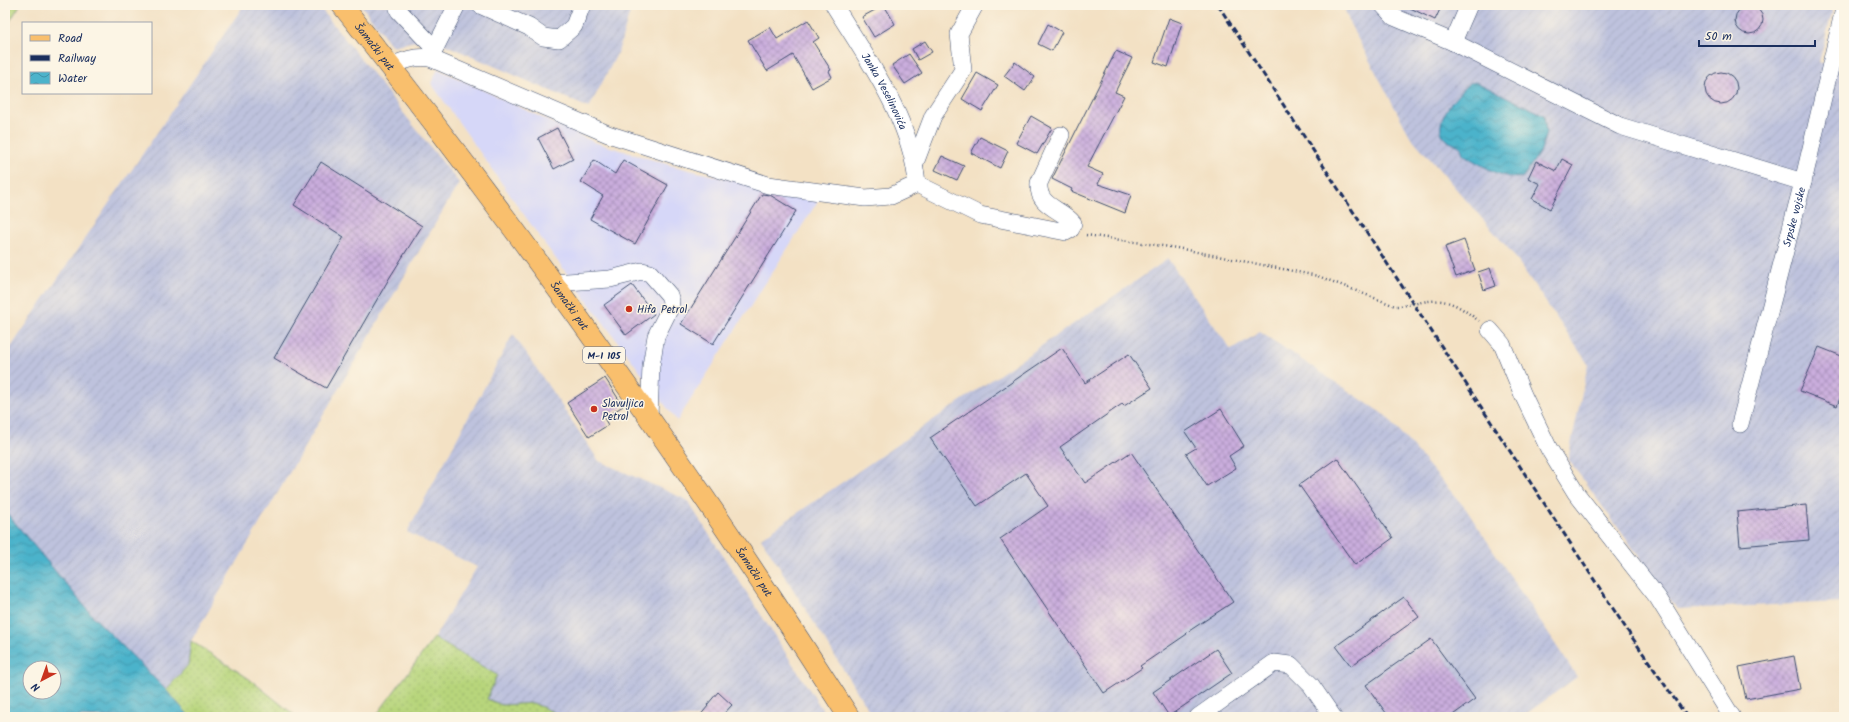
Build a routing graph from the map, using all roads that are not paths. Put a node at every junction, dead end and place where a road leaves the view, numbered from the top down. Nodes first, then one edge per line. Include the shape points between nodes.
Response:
1 (342, 5) edge
2 (397, 5) edge
3 (457, 5) edge
4 (480, 5) edge
5 (582, 5) edge
6 (834, 5) edge
7 (975, 5) edge
8 (1383, 5) edge
9 (1469, 5) edge
10 (1844, 9) edge
11 (1453, 42) junction
12 (432, 54) junction
13 (391, 66) junction
14 (1061, 135) dead end
15 (916, 163) junction
16 (1803, 182) junction
17 (917, 184) junction
18 (553, 283) junction
19 (1490, 330) road end
20 (649, 417) junction
21 (1740, 424) dead end
22 (849, 717) edge
23 (1198, 717) edge
24 (1333, 717) edge
25 (1732, 717) edge

1 - 13 main road, Šamački put / M-I 105
2 - 12 street
3 - 12 street
4 - 5 street via 543,37 559,39 574,26
6 - 15 street, Janka Veselinovića via 890,96
7 - 15 street via 959,34 963,70 933,116
8 - 11 street via 1394,17
9 - 11 street
10 - 16 street, Srpske vojske
11 - 16 street via 1620,126
12 - 13 street
12 - 17 street via 608,134 768,184 865,198 891,196
13 - 18 main road, Šamački put / M-I 105
14 - 17 street via 1038,190 1049,206 1070,218 1073,226 1066,232 980,214
15 - 17 street, Janka Veselinovića
16 - 21 street, Srpske vojske
18 - 20 main road, Šamački put / M-I 105
18 - 20 street via 610,279 642,271 650,273 669,294 670,308 656,336 651,366
19 - 25 street via 1502,344 1549,449 1576,493 1658,598
20 - 22 main road, Šamački put / M-I 105
23 - 24 street via 1274,663 1291,665 1311,685

